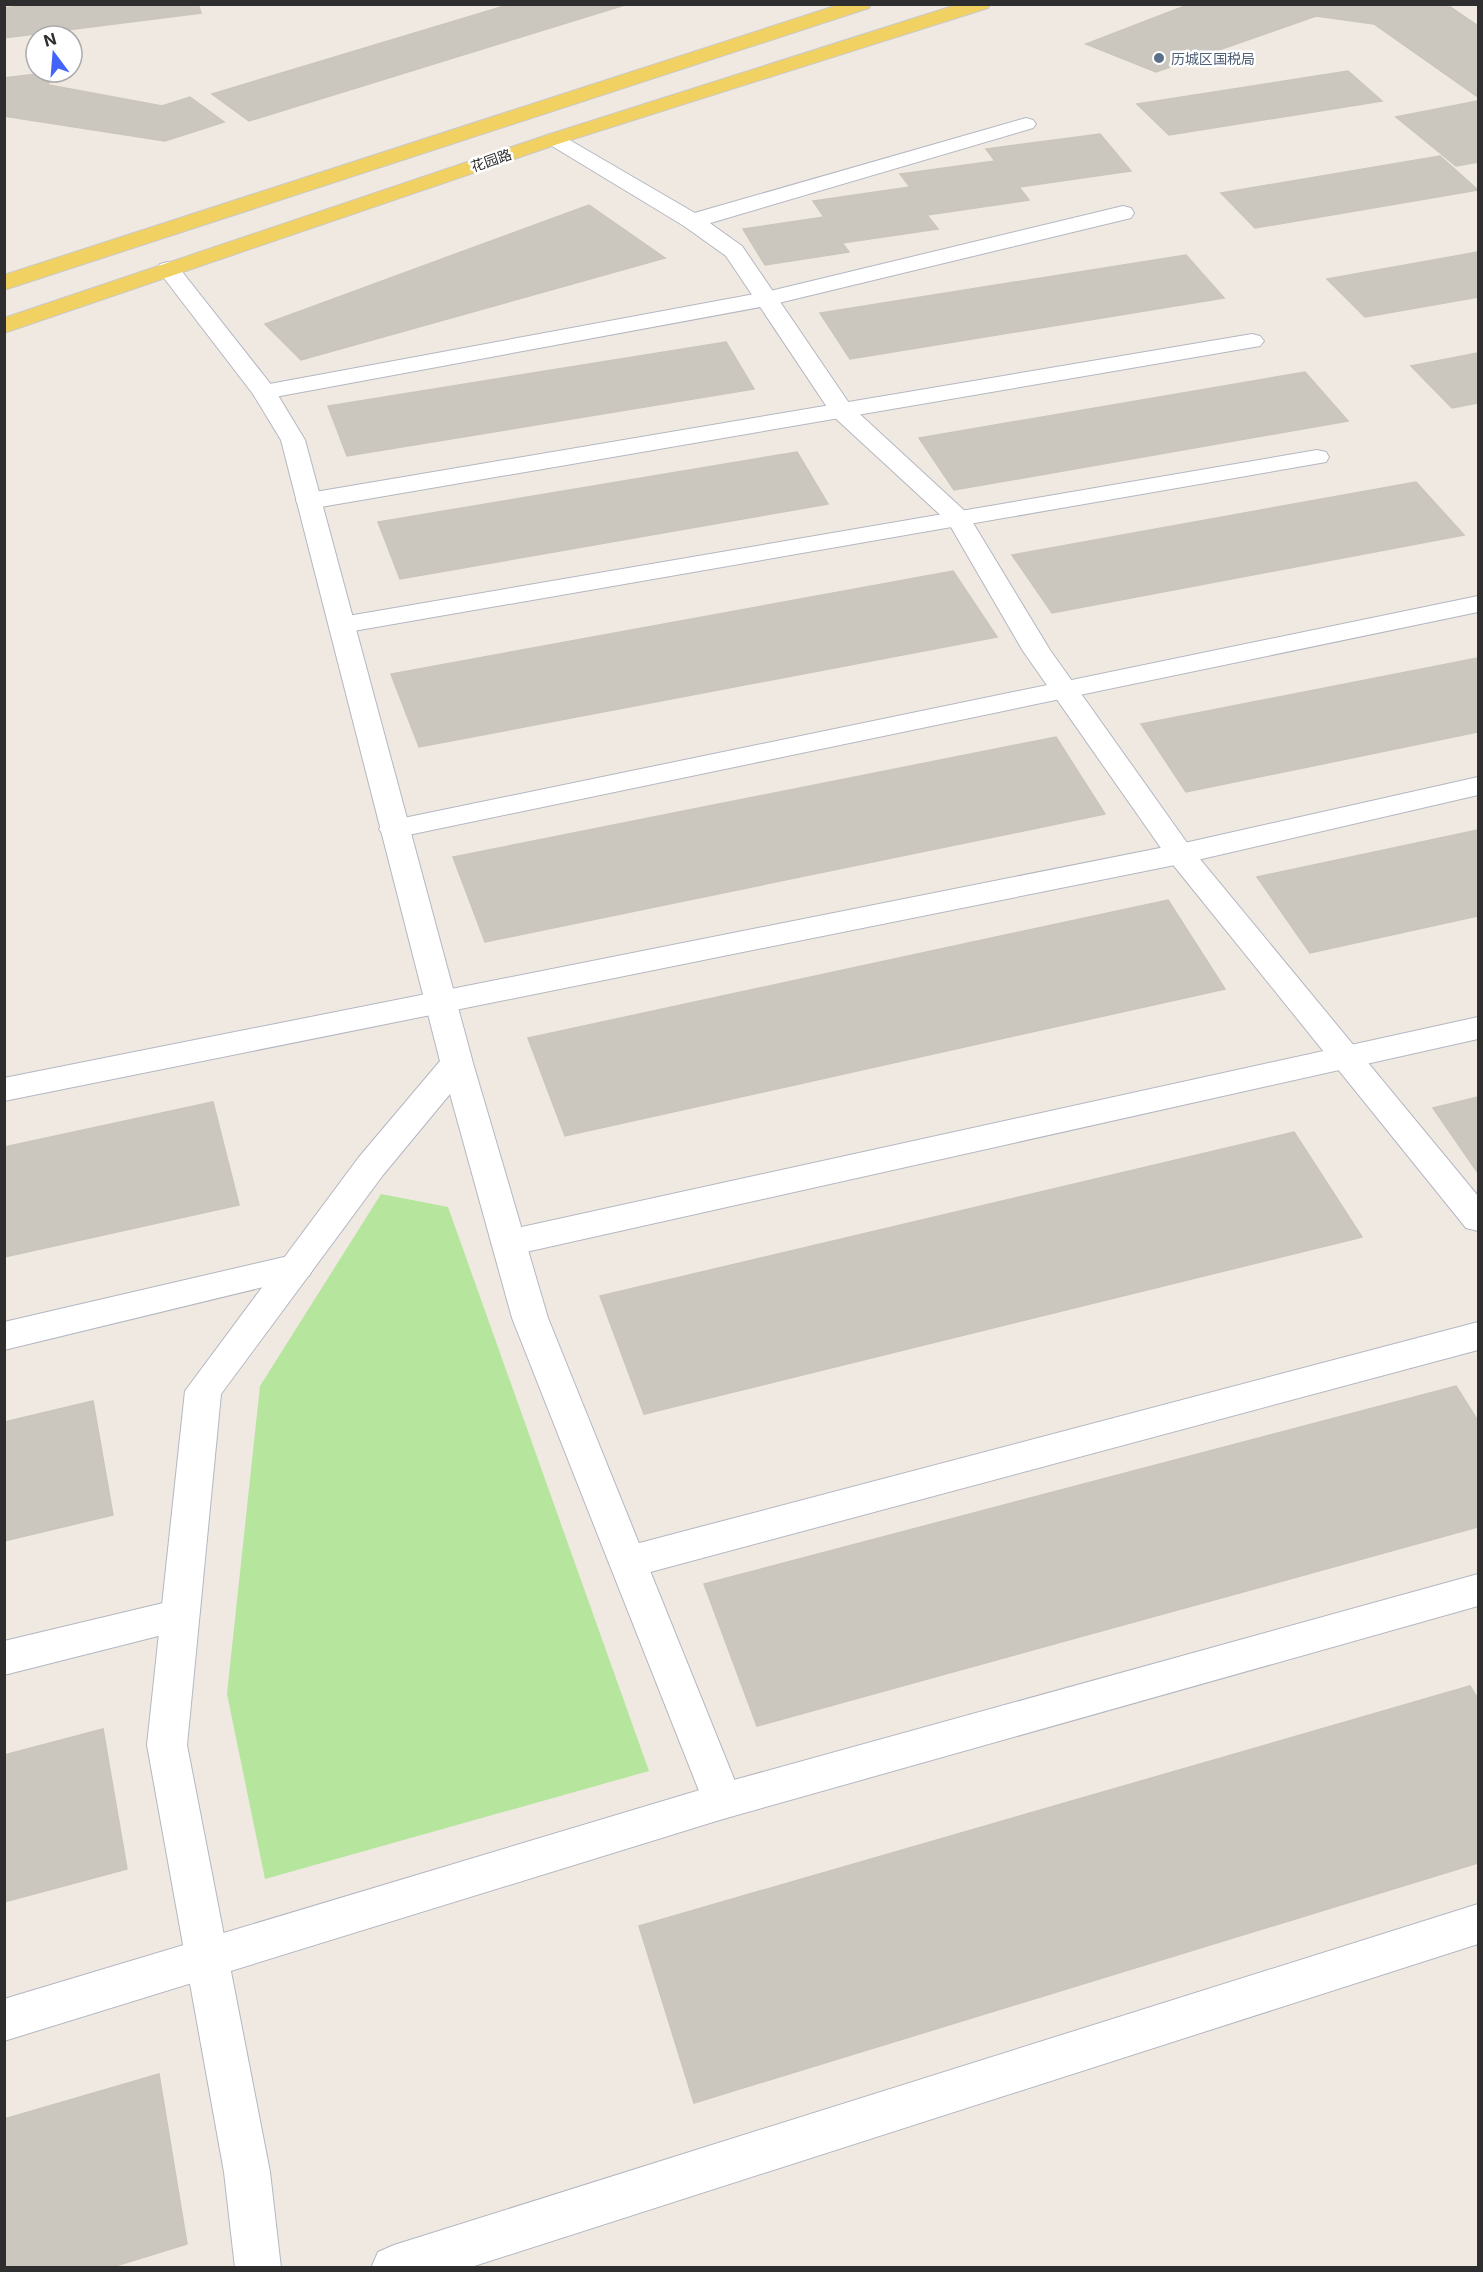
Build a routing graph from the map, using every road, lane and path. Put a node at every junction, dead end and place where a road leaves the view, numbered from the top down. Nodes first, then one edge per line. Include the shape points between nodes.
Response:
1 (862, 4) edge
2 (981, 4) edge
3 (1026, 124) dead end
4 (554, 139) junction
5 (1123, 213) dead end
6 (692, 221) junction
7 (168, 269) junction
8 (4, 283) edge
9 (766, 298) junction
10 (4, 326) edge
11 (1252, 341) dead end
12 (264, 392) junction
13 (842, 411) junction
14 (1317, 457) dead end
15 (309, 501) junction
16 (958, 518) junction
17 (1479, 604) edge
18 (342, 625) junction
19 (1064, 690) junction
20 (1479, 786) edge
21 (394, 829) junction
22 (1180, 854) junction
23 (442, 1003) junction
24 (1479, 1028) edge
25 (1347, 1059) junction
26 (457, 1063) junction
27 (4, 1090) edge
28 (1479, 1219) edge
29 (508, 1243) junction
30 (297, 1267) junction
31 (4, 1336) edge
32 (1479, 1336) edge
33 (628, 1562) junction
34 (1479, 1590) edge
35 (180, 1615) junction
36 (4, 1658) edge
37 (723, 1801) junction
38 (1479, 1924) edge
39 (208, 1959) junction
40 (4, 2020) edge
41 (258, 2268) edge
42 (394, 2268) edge

1 - 8 main road
2 - 4 main road, 花园路
3 - 6 street
4 - 6 street
4 - 7 main road, 花园路
5 - 9 street
6 - 9 street via 734,251
7 - 10 main road, 花园路
7 - 12 street
9 - 12 street
9 - 13 street
11 - 13 street
12 - 15 street via 293,440
13 - 15 street
13 - 16 street
14 - 16 street
15 - 18 street
16 - 18 street
16 - 19 street
17 - 19 street
18 - 21 street
19 - 21 street
19 - 22 street
20 - 22 street
21 - 23 street
22 - 23 street
22 - 25 street
23 - 26 street
23 - 27 street
24 - 25 street
25 - 28 street
25 - 29 street
26 - 29 street
26 - 30 street via 371,1166
29 - 33 street via 530,1318
30 - 31 street
30 - 35 street via 203,1391
32 - 33 street
33 - 37 street
34 - 37 street
35 - 36 street
35 - 39 street via 166,1745
37 - 39 street
38 - 42 street
39 - 40 street
39 - 41 street via 247,2172

